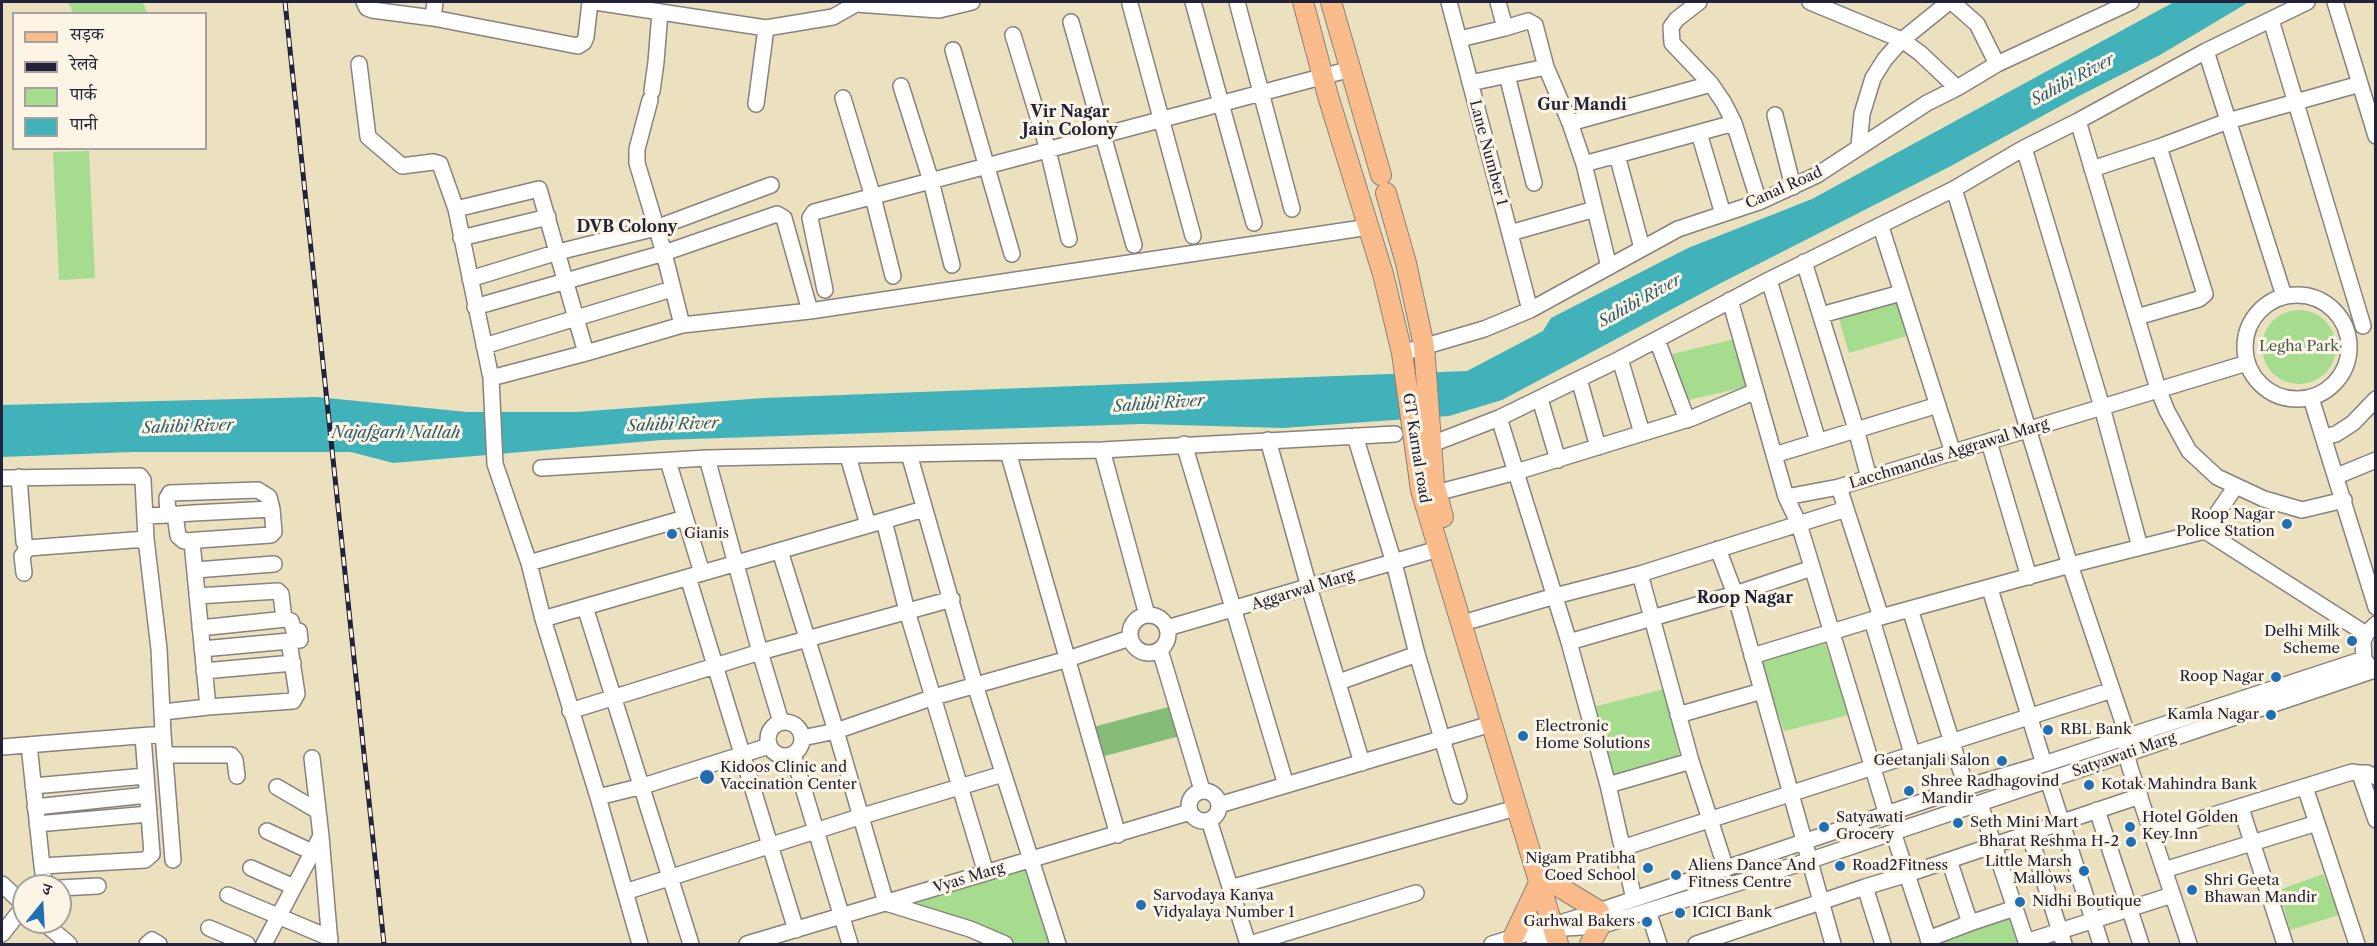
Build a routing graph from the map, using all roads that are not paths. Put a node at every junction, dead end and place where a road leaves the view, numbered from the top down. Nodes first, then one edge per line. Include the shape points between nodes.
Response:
1 (364, 2) edge
2 (435, 2) edge
3 (593, 2) edge
4 (972, 2) edge
5 (1193, 2) edge
6 (1237, 2) edge
7 (1303, 2) edge
8 (1331, 2) edge
9 (1449, 2) edge
10 (1498, 2) edge
11 (1699, 2) edge
12 (1810, 2) edge
13 (1950, 2) edge
14 (2131, 2) edge
15 (2307, 2) edge
16 (2335, 2) edge
17 (856, 3) edge
18 (1130, 4) dead end
19 (937, 6) edge
20 (2103, 8) edge
21 (660, 12) junction
22 (433, 18) junction
23 (2271, 20) junction
24 (1071, 22) dead end
25 (766, 28) junction
26 (1505, 28) junction
27 (1013, 35) dead end
28 (1902, 40) junction
29 (1460, 43) junction
30 (953, 50) dead end
31 (2206, 51) junction
32 (360, 64) dead end
33 (1997, 64) junction
34 (1546, 67) junction
35 (1351, 69) junction
36 (1507, 75) junction
37 (1323, 77) junction
38 (1470, 83) junction
39 (1711, 84) junction
40 (2360, 84) junction
41 (901, 86) dead end
42 (1957, 88) junction
43 (1261, 93) junction
44 (843, 98) dead end
45 (2297, 100) junction
46 (756, 104) dead end
47 (1220, 104) junction
48 (1775, 115) dead end
49 (1162, 120) junction
50 (2078, 121) junction
51 (2228, 121) junction
52 (1570, 123) junction
53 (1734, 123) junction
54 (1699, 133) junction
55 (1103, 135) junction
56 (2375, 136) edge
57 (1859, 146) junction
58 (2159, 147) junction
59 (2024, 148) junction
60 (1048, 150) junction
61 (1617, 155) junction
62 (1584, 164) junction
63 (987, 166) junction
64 (2092, 169) junction
65 (931, 181) junction
66 (1534, 183) dead end
67 (771, 185) dead end
68 (1793, 187) junction
69 (1954, 189) junction
70 (873, 197) junction
71 (1760, 202) junction
72 (456, 208) junction
73 (1292, 209) dead end
74 (1595, 209) junction
75 (1723, 214) junction
76 (548, 217) junction
77 (1254, 223) dead end
78 (1881, 226) junction
79 (1369, 227) junction
80 (656, 228) junction
81 (1510, 233) junction
82 (1193, 236) dead end
83 (461, 238) junction
84 (1069, 239) dead end
85 (1134, 245) dead end
86 (1642, 248) junction
87 (558, 252) junction
88 (664, 252) junction
89 (1012, 254) dead end
90 (1804, 262) junction
91 (1406, 263) junction
92 (952, 266) dead end
93 (1609, 267) junction
94 (1382, 269) junction
95 (893, 276) dead end
96 (470, 279) junction
97 (1769, 280) junction
98 (566, 281) junction
99 (672, 289) junction
100 (825, 290) dead end
101 (1901, 294) junction
102 (2284, 296) junction
103 (1730, 300) junction
104 (475, 307) junction
105 (1530, 310) junction
106 (810, 311) junction
107 (1821, 315) junction
108 (2137, 317) junction
109 (576, 318) junction
110 (2369, 324) edge
111 (682, 325) junction
112 (2347, 331) junction
113 (1657, 340) junction
114 (484, 346) junction
115 (586, 353) junction
116 (1425, 356) junction
117 (1620, 359) junction
118 (1403, 361) junction
119 (2247, 363) junction
120 (491, 378) junction
121 (1579, 379) junction
122 (2158, 389) junction
123 (1756, 391) junction
124 (2311, 398) junction
125 (1540, 399) junction
126 (2376, 399) edge
127 (1938, 405) junction
128 (2102, 407) junction
129 (1499, 418) junction
130 (1687, 420) junction
131 (1856, 429) junction
132 (2030, 430) junction
133 (1642, 434) junction
134 (1355, 436) junction
135 (1418, 436) junction
136 (2324, 437) junction
137 (1268, 440) junction
138 (1818, 441) junction
139 (1989, 442) junction
140 (1184, 444) junction
141 (1598, 447) junction
142 (1102, 450) junction
143 (1008, 452) junction
144 (1953, 453) junction
145 (909, 454) junction
146 (1774, 455) junction
147 (848, 456) junction
148 (707, 458) junction
149 (1558, 460) junction
150 (2376, 460) edge
151 (669, 461) junction
152 (541, 468) dead end
153 (1516, 472) junction
154 (2337, 476) junction
155 (19, 477) junction
156 (2, 478) edge
157 (1869, 478) junction
158 (2236, 486) junction
159 (1839, 487) junction
160 (1436, 493) junction
161 (1786, 497) junction
162 (2344, 500) junction
163 (272, 509) junction
164 (924, 509) junction
165 (1846, 509) junction
166 (193, 513) junction
167 (172, 514) junction
168 (145, 516) junction
169 (685, 518) junction
170 (884, 521) junction
171 (1799, 524) junction
172 (868, 525) junction
173 (2205, 531) junction
174 (146, 539) junction
175 (194, 541) junction
176 (2140, 547) junction
177 (28, 548) junction
178 (1438, 549) junction
179 (1718, 549) junction
180 (780, 551) junction
181 (1394, 562) junction
182 (529, 563) junction
183 (736, 563) junction
184 (274, 564) dead end
185 (2070, 565) junction
186 (1812, 568) junction
187 (195, 570) junction
188 (24, 573) dead end
189 (1640, 574) junction
190 (695, 575) junction
191 (2029, 577) junction
192 (1309, 587) junction
193 (1990, 589) junction
194 (1735, 594) junction
195 (198, 596) junction
196 (1555, 596) junction
197 (952, 599) junction
198 (585, 607) junction
199 (2376, 607) edge
200 (1910, 609) junction
201 (1234, 610) junction
202 (907, 611) junction
203 (1147, 615) junction
204 (1653, 618) junction
205 (1877, 618) junction
206 (285, 619) junction
207 (543, 619) junction
208 (1473, 620) junction
209 (200, 628) junction
210 (1167, 628) junction
211 (2371, 629) edge
212 (1833, 633) junction
213 (1130, 638) junction
214 (807, 640) junction
215 (289, 641) junction
216 (1569, 642) junction
217 (202, 649) junction
218 (1160, 650) junction
219 (760, 652) junction
220 (1417, 654) junction
221 (1752, 656) junction
222 (1068, 659) junction
223 (293, 663) junction
224 (716, 666) junction
225 (2371, 667) edge
226 (204, 671) junction
227 (1339, 682) junction
228 (975, 685) junction
229 (2112, 690) junction
230 (1761, 692) junction
231 (934, 697) junction
232 (614, 698) junction
233 (208, 707) junction
234 (570, 711) junction
235 (163, 712) junction
236 (1678, 715) junction
237 (2030, 716) junction
238 (781, 722) junction
239 (1491, 724) junction
240 (836, 731) junction
241 (163, 734) junction
242 (143, 736) junction
243 (2128, 737) junction
244 (802, 738) junction
245 (1442, 739) junction
246 (1952, 741) junction
247 (29, 745) junction
248 (769, 746) junction
249 (2, 747) edge
250 (1912, 753) junction
251 (2126, 753) junction
252 (793, 754) junction
253 (165, 755) junction
254 (743, 755) junction
255 (312, 758) dead end
256 (1691, 761) junction
257 (1362, 763) junction
258 (2044, 764) junction
259 (1871, 767) junction
260 (2358, 773) junction
261 (1003, 774) junction
262 (146, 776) junction
263 (237, 776) dead end
264 (2376, 777) edge
265 (2048, 780) junction
266 (1286, 785) junction
267 (33, 786) junction
268 (643, 786) junction
269 (960, 786) junction
270 (1608, 786) junction
271 (277, 787) dead end
272 (1966, 787) junction
273 (2305, 787) junction
274 (1202, 790) junction
275 (1790, 794) junction
276 (147, 795) junction
277 (1459, 796) dead end
278 (2140, 796) junction
279 (598, 797) junction
280 (1980, 804) junction
281 (1219, 805) junction
282 (35, 807) junction
283 (1516, 808) junction
284 (2241, 808) junction
285 (318, 810) junction
286 (2097, 810) junction
287 (1190, 812) junction
288 (149, 814) junction
289 (1887, 815) junction
290 (860, 817) junction
291 (1209, 820) junction
292 (1711, 820) junction
293 (2376, 820) edge
294 (2060, 823) junction
295 (2317, 823) junction
296 (37, 824) junction
297 (267, 831) dead end
298 (817, 832) junction
299 (1893, 832) junction
300 (2029, 833) junction
301 (2152, 834) junction
302 (1118, 835) junction
303 (321, 836) junction
304 (1803, 842) junction
305 (2251, 844) junction
306 (1994, 845) junction
307 (770, 846) junction
308 (1622, 848) junction
309 (312, 852) junction
310 (173, 860) dead end
311 (1030, 860) junction
312 (1949, 860) junction
313 (1808, 861) junction
314 (42, 866) junction
315 (251, 868) dead end
316 (1725, 869) junction
317 (2164, 870) junction
318 (986, 873) junction
319 (43, 874) edge
320 (1908, 874) junction
321 (670, 878) junction
322 (1545, 882) junction
323 (98, 886) dead end
324 (72, 887) edge
325 (294, 887) junction
326 (1865, 887) junction
327 (1230, 888) junction
328 (625, 892) junction
329 (1416, 892) dead end
330 (228, 895) dead end
331 (2172, 895) junction
332 (1634, 899) junction
333 (886, 903) junction
334 (1820, 904) junction
335 (2015, 908) junction
336 (2130, 910) junction
337 (1648, 911) junction
338 (842, 916) junction
339 (278, 917) junction
340 (1599, 918) junction
341 (12, 921) edge
342 (2094, 921) junction
343 (1970, 923) junction
344 (209, 928) dead end
345 (796, 930) junction
346 (1560, 933) edge
347 (2, 934) edge
348 (57, 934) edge
349 (1513, 938) junction
350 (2062, 938) edge
351 (774, 940) edge
352 (330, 941) edge
353 (1929, 942) edge
354 (1828, 943) edge
355 (2027, 943) edge
356 (69, 945) edge
357 (147, 945) edge
358 (159, 945) edge
359 (247, 945) edge
360 (264, 945) edge
361 (640, 945) edge
362 (691, 945) edge
363 (747, 945) edge
364 (850, 945) edge
365 (1005, 945) edge
366 (1058, 945) edge
367 (1249, 945) edge
368 (1492, 945) edge
369 (1534, 945) edge
370 (1590, 945) edge
371 (1659, 945) edge
372 (1696, 945) edge
373 (1883, 945) edge
374 (2101, 945) edge
375 (2141, 945) edge
376 (2189, 945) edge
377 (2285, 945) edge
378 (2357, 945) edge

1 - 22 street via 372,10
2 - 22 street
3 - 21 street
3 - 22 street via 586,37 578,46
4 - 19 street
5 - 47 street
6 - 43 street
7 - 37 main road, GT Karnal road
8 - 35 main road, GT Karnal road
9 - 29 street, Lane Number 1
10 - 26 street
11 - 39 street via 1677,19 1671,27 1671,37 1674,47
12 - 28 street
13 - 28 street
13 - 33 street via 1977,24
14 - 20 street, Canal Road
15 - 23 street
16 - 40 street
17 - 19 street
17 - 25 street via 833,18
18 - 49 street
20 - 33 street, Canal Road
21 - 25 street
21 - 80 street via 651,95 637,149 637,164
23 - 31 street
23 - 45 street
24 - 55 street
25 - 46 street
26 - 29 street via 1464,38
26 - 34 street via 1533,22
27 - 60 street
28 - 42 street
28 - 57 street via 1873,78 1862,114
29 - 38 street, Lane Number 1
30 - 63 street
31 - 50 street
31 - 51 street
32 - 72 street via 368,137 402,166 440,164
33 - 42 street, Canal Road
34 - 36 street
34 - 52 street
35 - 37 street
35 - 91 main road, GT Karnal road
36 - 38 street
36 - 66 street
37 - 43 street
37 - 79 main road, GT Karnal road
38 - 81 street, Lane Number 1
39 - 52 street
39 - 53 street
40 - 45 street
40 - 56 street
41 - 65 street
42 - 57 street, Canal Road
43 - 47 street
43 - 73 street
44 - 70 street
45 - 51 street
45 - 110 street
47 - 49 street
47 - 77 street
48 - 68 street
49 - 55 street
49 - 82 street
50 - 59 street
50 - 64 street
51 - 58 street
51 - 102 street
52 - 62 street
53 - 54 street
53 - 71 street
54 - 61 street
54 - 75 street
55 - 60 street
55 - 85 street
57 - 68 street, Canal Road
58 - 64 street
58 - 108 street via 2205,294
59 - 69 street
59 - 128 street
60 - 63 street
60 - 84 street
61 - 62 street
61 - 86 street
62 - 74 street
63 - 65 street
63 - 89 street
64 - 108 street
65 - 70 street
65 - 92 street
67 - 80 street
68 - 71 street, Canal Road
69 - 78 street
69 - 132 street
70 - 95 street
70 - 100 street via 810,216
71 - 75 street, Canal Road
72 - 76 street via 539,189
72 - 83 street
74 - 81 street
74 - 93 street
75 - 86 street, Canal Road via 1678,229
76 - 83 street
76 - 87 street
78 - 90 street
78 - 101 street
79 - 94 main road, GT Karnal road
79 - 106 street
80 - 87 street
80 - 88 street
81 - 105 street, Lane Number 1
83 - 96 street
86 - 93 street, Canal Road
87 - 96 street
87 - 98 street
88 - 98 street
88 - 99 street
88 - 106 street via 780,214
90 - 97 street
90 - 107 street
91 - 94 street
91 - 116 main road, GT Karnal road
93 - 105 street, Canal Road
94 - 118 main road, GT Karnal road
96 - 104 street
97 - 103 street
97 - 138 street
98 - 104 street
98 - 109 street
99 - 109 street
99 - 111 street
101 - 107 street
101 - 127 street
102 - 112 street via 2320,300 2335,311
102 - 119 street via 2264,307 2252,320 2245,337
103 - 113 street
103 - 123 street
104 - 114 street
105 - 116 street, Canal Road
106 - 111 street
107 - 131 street
108 - 122 street
109 - 114 street
109 - 115 street
110 - 112 street
111 - 115 street
112 - 124 street via 2350,345 2339,380
113 - 117 street
113 - 130 street
114 - 120 street
115 - 120 street
116 - 118 street, Canal Road
116 - 135 main road, GT Karnal road
117 - 121 street
117 - 133 street
118 - 135 main road, GT Karnal road
119 - 122 street, Lacchmandas Aggrawal Marg
119 - 124 street via 2260,385 2275,395 2293,400
120 - 182 street via 495,464
121 - 125 street
121 - 141 street
122 - 128 street, Lacchmandas Aggrawal Marg
122 - 158 street via 2189,451 2217,477
123 - 130 street
123 - 146 street
124 - 136 street
125 - 129 street
125 - 149 street
126 - 136 street via 2353,423
127 - 131 street
127 - 144 street
128 - 132 street, Lacchmandas Aggrawal Marg
128 - 176 street
129 - 135 street
129 - 153 street
130 - 133 street
131 - 138 street
131 - 157 street
132 - 139 street, Lacchmandas Aggrawal Marg
132 - 185 street
133 - 141 street
134 - 135 street
134 - 137 street
134 - 181 street
135 - 160 main road, GT Karnal road
135 - 178 main road, GT Karnal road via 1420,490
136 - 154 street
137 - 140 street
137 - 192 street
138 - 146 street
139 - 144 street, Lacchmandas Aggrawal Marg
139 - 191 street
140 - 142 street
140 - 201 street
141 - 149 street
142 - 143 street
142 - 203 street
143 - 145 street
143 - 222 street
144 - 157 street, Lacchmandas Aggrawal Marg
145 - 147 street
145 - 164 street
146 - 161 street
147 - 148 street
147 - 172 street
148 - 151 street
148 - 183 street
149 - 153 street
150 - 154 street
151 - 152 street
151 - 169 street
153 - 160 street
153 - 196 street
154 - 162 street
155 - 156 street
155 - 168 street via 136,475 143,480
155 - 177 street via 24,542
157 - 159 street, Lacchmandas Aggrawal Marg
158 - 162 street via 2302,510
158 - 173 street
159 - 161 street
159 - 165 street, Lacchmandas Aggrawal Marg
160 - 208 main road, GT Karnal road
161 - 171 street
162 - 199 street
163 - 166 street
163 - 167 street via 269,497 258,490 170,493 167,498
163 - 175 street via 271,535
164 - 170 street
164 - 197 street
165 - 171 street, Lacchmandas Aggrawal Marg
165 - 205 street
166 - 167 street
166 - 175 street
167 - 168 street
167 - 175 street via 178,536
168 - 174 street
169 - 182 street
169 - 190 street
170 - 172 street
170 - 202 street
171 - 179 street, Lacchmandas Aggrawal Marg
171 - 186 street
172 - 180 street
173 - 176 street
173 - 211 street
174 - 177 street
174 - 235 street
175 - 187 street
176 - 185 street
177 - 188 street via 22,556
178 - 181 street, Aggarwal Marg
178 - 239 main road, GT Karnal road
179 - 189 street, Lacchmandas Aggrawal Marg
179 - 194 street
180 - 183 street
180 - 214 street
181 - 192 street, Aggarwal Marg
181 - 220 street
182 - 207 street
183 - 190 street
183 - 219 street
184 - 187 street
185 - 191 street
185 - 229 street
186 - 194 street
186 - 212 street
187 - 195 street
189 - 196 street, Lacchmandas Aggrawal Marg
189 - 204 street
190 - 198 street
190 - 224 street
191 - 193 street
192 - 201 street, Aggarwal Marg
192 - 227 street
193 - 200 street
193 - 237 street
194 - 204 street
194 - 221 street
195 - 206 street via 278,591
195 - 209 street
196 - 208 street, Lacchmandas Aggrawal Marg
196 - 216 street
197 - 202 street
197 - 228 street
198 - 207 street
198 - 232 street
200 - 205 street
200 - 246 street
201 - 210 street, Aggarwal Marg
201 - 266 street
202 - 214 street
202 - 231 street
203 - 210 street via 1159,618
203 - 213 street via 1134,623
204 - 216 street
204 - 236 street
205 - 212 street
205 - 250 street
206 - 209 street
206 - 215 street via 291,621 294,631 299,631 300,640
207 - 234 street
208 - 322 main road, GT Karnal road
209 - 217 street
210 - 218 street via 1167,638
211 - 225 street via 2362,651
212 - 221 street
212 - 259 street
213 - 218 street via 1138,650
213 - 222 street
214 - 219 street
214 - 240 street
215 - 217 street
215 - 223 street
216 - 270 street
217 - 226 street
218 - 274 street
219 - 224 street
219 - 238 street
220 - 227 street
220 - 245 street
221 - 230 street
222 - 228 street
222 - 302 street
223 - 226 street
223 - 233 street via 297,694 293,700
224 - 232 street
224 - 254 street
225 - 243 street, Satyawati Marg
225 - 251 street, Satyawati Marg
226 - 233 street
227 - 257 street
228 - 231 street
228 - 261 street
229 - 237 street
229 - 243 street
230 - 236 street
230 - 275 street
231 - 240 street
231 - 269 street
232 - 234 street
232 - 268 street
233 - 235 street
234 - 279 street
235 - 241 street
236 - 256 street
237 - 246 street
237 - 258 street
238 - 244 street via 793,723
238 - 248 street via 768,734
239 - 245 street
239 - 283 main road, GT Karnal road
240 - 244 street
240 - 290 street
241 - 242 street
241 - 253 street
242 - 247 street
242 - 262 street
243 - 251 street
243 - 258 street, Satyawati Marg
244 - 252 street
245 - 257 street
245 - 277 street
246 - 250 street
246 - 272 street
247 - 249 street
247 - 267 street
248 - 252 street via 784,756
248 - 254 street
250 - 259 street
251 - 265 street, Satyawati Marg
251 - 278 street
252 - 298 street
253 - 263 street via 231,755
253 - 310 street
254 - 268 street
254 - 307 street
255 - 285 street
256 - 270 street
256 - 292 street
257 - 266 street
258 - 272 street, Satyawati Marg
259 - 275 street
259 - 289 street
260 - 264 street
260 - 273 street
260 - 293 street
261 - 269 street
261 - 311 street
262 - 267 street
262 - 276 street
265 - 280 street, Satyawati Marg
265 - 294 street
266 - 281 street
267 - 282 street
268 - 279 street
268 - 321 street
269 - 290 street
269 - 318 street
270 - 308 street
271 - 285 street
272 - 289 street, Satyawati Marg
273 - 284 street
273 - 295 street
274 - 281 street via 1212,793
274 - 287 street via 1191,798
275 - 292 street
275 - 304 street
276 - 282 street
276 - 288 street
278 - 286 street
278 - 301 street
279 - 328 street
280 - 299 street, Satyawati Marg
280 - 306 street
281 - 291 street
282 - 296 street
283 - 322 main road, GT Karnal road
283 - 327 street
284 - 301 street
284 - 305 street
285 - 303 street
286 - 294 street
286 - 336 street
287 - 291 street via 1196,819
287 - 302 street, Vyas Marg
288 - 296 street
288 - 314 street via 149,858
289 - 304 street, Satyawati Marg
290 - 298 street
290 - 333 street
291 - 327 street
292 - 308 street
292 - 316 street
294 - 300 street
294 - 342 street
295 - 305 street
295 - 378 street
296 - 314 street
297 - 309 street
298 - 307 street
298 - 338 street
299 - 313 street, Satyawati Marg
299 - 320 street
300 - 306 street
300 - 350 street
301 - 317 street
302 - 311 street, Vyas Marg
303 - 309 street
303 - 352 street
304 - 313 street
304 - 316 street, Satyawati Marg
305 - 317 street
305 - 377 street
306 - 312 street
306 - 335 street
307 - 321 street
307 - 345 street
308 - 332 street
309 - 325 street
311 - 318 street, Vyas Marg
311 - 366 street
312 - 320 street
312 - 343 street
313 - 334 street
313 - 337 street, Satyawati Marg
314 - 319 street
315 - 325 street
316 - 332 street, Satyawati Marg
317 - 331 street
318 - 333 street, Vyas Marg
320 - 326 street
320 - 353 street
321 - 328 street
321 - 362 street
322 - 340 main road
322 - 346 main road, GT Karnal road
322 - 349 main road
323 - 324 street
325 - 339 street
326 - 334 street
326 - 373 street
327 - 367 street
328 - 361 street
329 - 367 street
330 - 339 street
331 - 336 street
331 - 376 street
332 - 340 street, Satyawati Marg
333 - 338 street, Vyas Marg
333 - 365 street via 970,929
334 - 354 street
334 - 372 street
335 - 343 street
335 - 355 street
336 - 342 street
336 - 375 street
337 - 340 street, Satyawati Marg
337 - 371 street
338 - 345 street, Vyas Marg
338 - 364 street
339 - 352 street
339 - 360 street
340 - 346 street, Satyawati Marg
340 - 370 main road
341 - 347 street
342 - 350 street
342 - 374 street
343 - 353 street
344 - 359 street
345 - 351 street, Vyas Marg
346 - 349 street, Satyawati Marg
346 - 369 street
348 - 356 street
349 - 368 street, Satyawati Marg
350 - 355 street
351 - 363 street, Vyas Marg
357 - 358 street via 152,940

